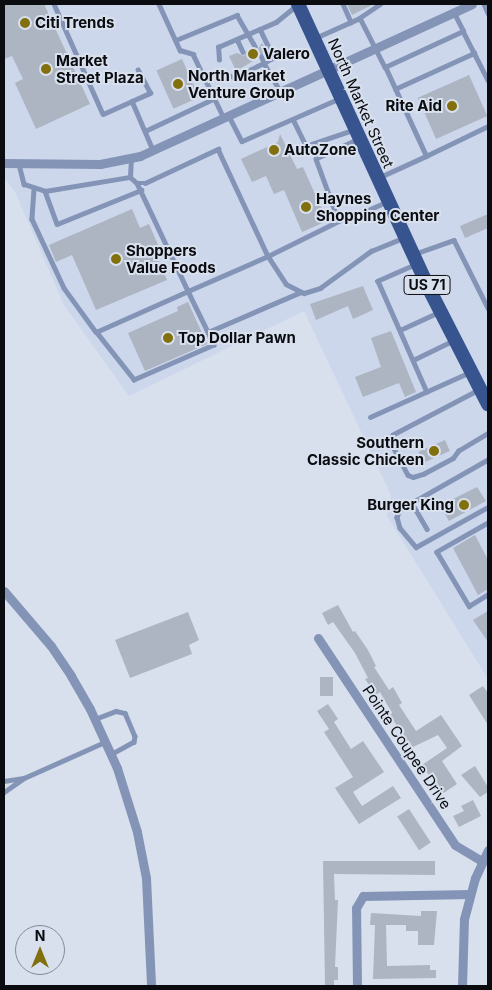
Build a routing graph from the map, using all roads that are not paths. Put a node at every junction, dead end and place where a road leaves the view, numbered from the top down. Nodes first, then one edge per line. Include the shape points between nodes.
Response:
1 (54, 4) edge
2 (159, 4) edge
3 (298, 4) edge
4 (343, 4) edge
5 (381, 4) edge
6 (472, 4) edge
7 (484, 4) edge
8 (364, 9) dead end
9 (454, 12) junction
10 (488, 12) edge
11 (367, 14) junction
12 (360, 18) junction
13 (351, 22) junction
14 (260, 29) junction
15 (463, 32) junction
16 (249, 34) junction
17 (314, 38) junction
18 (237, 39) junction
19 (176, 40) junction
20 (255, 46) dead end
21 (376, 48) junction
22 (243, 52) dead end
23 (474, 53) junction
24 (261, 57) dead end
25 (219, 60) dead end
26 (248, 63) dead end
27 (264, 63) junction
28 (385, 67) junction
29 (250, 69) junction
30 (138, 70) dead end
31 (329, 70) junction
32 (226, 74) dead end
33 (488, 80) edge
34 (395, 90) junction
35 (282, 92) junction
36 (341, 97) junction
37 (215, 98) junction
38 (132, 101) junction
39 (227, 117) junction
40 (293, 119) junction
41 (488, 126) edge
42 (145, 132) junction
43 (358, 134) junction
44 (153, 150) junction
45 (426, 156) junction
46 (131, 158) junction
47 (4, 163) edge
48 (19, 164) junction
49 (130, 177) junction
50 (378, 178) junction
51 (138, 183) junction
52 (34, 189) junction
53 (141, 190) junction
54 (45, 191) junction
55 (388, 201) junction
56 (341, 220) junction
57 (405, 237) junction
58 (268, 256) junction
59 (415, 259) junction
60 (188, 291) junction
61 (301, 292) junction
62 (488, 308) edge
63 (441, 312) junction
64 (400, 330) junction
65 (96, 332) junction
66 (208, 332) junction
67 (455, 340) junction
68 (413, 360) junction
69 (472, 372) junction
70 (481, 389) junction
71 (428, 392) junction
72 (488, 404) edge
73 (370, 417) dead end
74 (488, 434) edge
75 (488, 460) edge
76 (412, 503) junction
77 (488, 507) edge
78 (488, 523) edge
79 (427, 529) dead end
80 (4, 592) edge
81 (488, 594) edge
82 (318, 638) dead end
83 (96, 719) junction
84 (106, 742) junction
85 (112, 755) junction
86 (24, 778) junction
87 (4, 781) edge
88 (4, 792) edge
89 (488, 850) edge
90 (482, 861) junction
91 (470, 894) junction
92 (151, 986) edge
93 (357, 986) edge
94 (462, 986) edge

1 - 38 lane via 103,114
2 - 19 lane
3 - 14 lane via 276,22
3 - 17 main road, North Market Street / US 71
4 - 13 lane
5 - 11 lane
6 - 9 street
7 - 10 lane
8 - 11 lane
9 - 15 lane
9 - 21 street
11 - 12 lane
12 - 13 lane
12 - 21 lane
13 - 17 lane
14 - 16 lane
14 - 27 lane via 274,58
15 - 23 lane
15 - 28 lane
16 - 18 lane
16 - 19 lane via 237,15
16 - 20 lane
17 - 31 main road, North Market Street / US 71
18 - 22 lane
18 - 25 lane via 218,47
19 - 37 lane via 180,50 193,54
21 - 28 lane
21 - 31 street
23 - 33 lane
23 - 34 lane
24 - 27 lane
26 - 29 lane
27 - 29 lane
27 - 35 lane
28 - 34 lane
29 - 32 lane via 234,77
30 - 38 lane via 150,93
31 - 35 street
31 - 36 main road, North Market Street / US 71
34 - 45 lane
35 - 39 street
36 - 40 lane
36 - 43 main road, North Market Street / US 71
37 - 39 lane
37 - 42 lane
38 - 42 lane
39 - 40 lane via 242,141
39 - 44 street
40 - 43 lane via 306,146
41 - 45 lane
42 - 44 lane
43 - 50 main road, North Market Street / US 71
43 - 56 lane via 316,159
44 - 46 street
45 - 50 lane
46 - 48 street via 100,164
46 - 49 lane
47 - 48 street
48 - 52 lane via 24,184
49 - 51 lane
49 - 54 lane
50 - 55 main road, North Market Street / US 71
51 - 53 lane
51 - 58 lane via 145,183 218,149
52 - 54 lane
52 - 65 lane via 32,219 64,288
53 - 54 lane via 57,224
53 - 60 lane
55 - 56 lane
55 - 57 main road, North Market Street / US 71
56 - 58 lane
57 - 59 main road, North Market Street / US 71
57 - 61 lane via 372,251 320,288
58 - 60 lane
58 - 61 lane via 286,284
59 - 62 lane via 454,240
59 - 63 main road, North Market Street / US 71
59 - 64 lane via 378,281
60 - 65 lane
60 - 66 lane
61 - 66 lane
63 - 64 lane
63 - 67 main road, North Market Street / US 71
64 - 68 lane
65 - 66 lane via 134,380 214,345
67 - 68 lane
67 - 69 main road, North Market Street / US 71
68 - 71 lane
69 - 70 main road, North Market Street / US 71
69 - 71 lane
70 - 72 main road, North Market Street / US 71
70 - 74 lane via 393,435 391,443 412,477 453,458 458,450
71 - 73 lane
75 - 76 lane
76 - 77 lane via 400,510 397,517 400,528 416,547
76 - 79 lane
78 - 81 lane via 437,552 469,606
80 - 83 street via 51,646
82 - 90 street, Pointe Coupee Drive via 455,845
83 - 84 street
83 - 85 lane via 116,711 125,713 135,736 134,742
84 - 85 street
84 - 86 lane
85 - 92 street via 135,825 144,871 150,925
86 - 87 lane
86 - 88 lane
89 - 90 street
90 - 91 street
91 - 93 street via 362,896 356,908
91 - 94 street via 462,944

